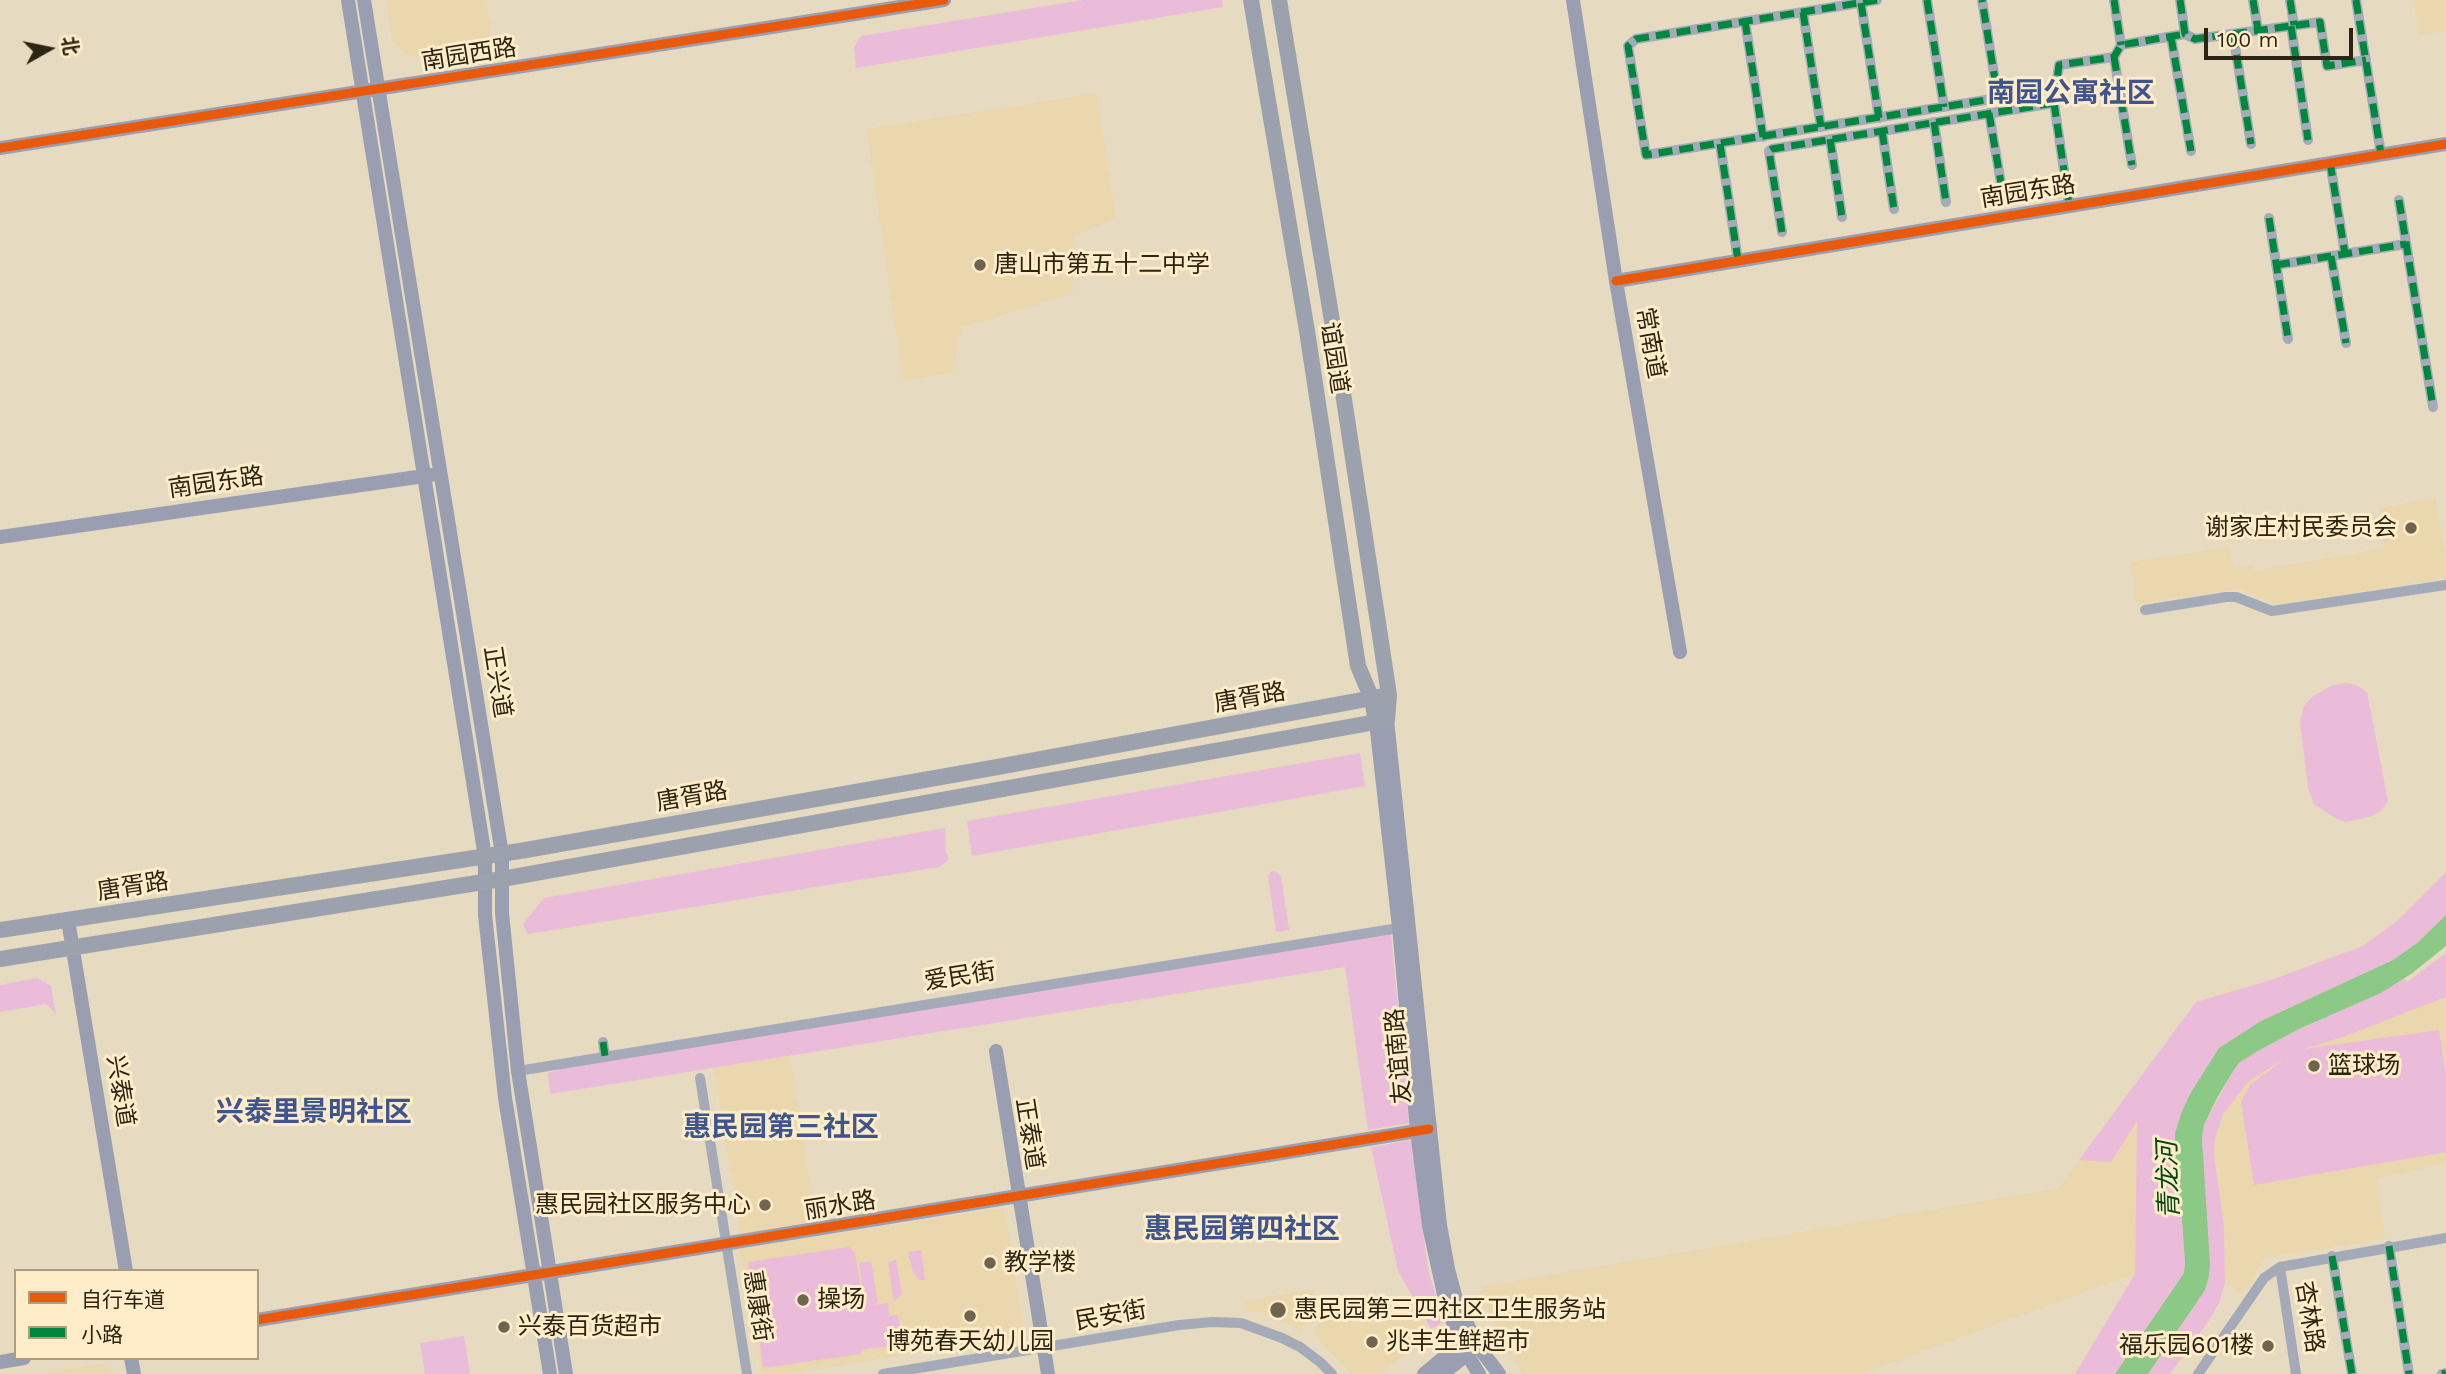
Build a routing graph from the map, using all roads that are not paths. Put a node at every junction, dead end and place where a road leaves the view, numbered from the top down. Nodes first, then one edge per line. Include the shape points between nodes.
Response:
1 (348, 0) edge
2 (363, 0) edge
3 (944, 0) edge
4 (1251, 0) edge
5 (1279, 0) edge
6 (1573, 0) edge
7 (1877, 0) edge
8 (1927, 0) edge
9 (1982, 0) edge
10 (2114, 0) edge
11 (2180, 0) edge
12 (2253, 0) edge
13 (2290, 0) edge
14 (2356, 0) edge
15 (1860, 3) junction
16 (1803, 12) junction
17 (1745, 21) junction
18 (2292, 26) junction
19 (2258, 30) junction
20 (2185, 34) junction
21 (2233, 34) junction
22 (2171, 37) junction
23 (2122, 45) junction
24 (2114, 57) junction
25 (2366, 60) junction
26 (371, 90) junction
27 (2054, 103) junction
28 (1944, 107) junction
29 (1989, 113) junction
30 (1879, 118) junction
31 (1934, 122) junction
32 (1821, 127) junction
33 (1882, 131) junction
34 (1763, 137) junction
35 (1830, 139) junction
36 (2308, 140) dead end
37 (1720, 144) junction
38 (2446, 144) edge
39 (2251, 145) dead end
40 (0, 148) edge
41 (2191, 151) dead end
42 (2381, 154) junction
43 (2330, 162) junction
44 (2132, 165) dead end
45 (2003, 195) dead end
46 (2399, 200) dead end
47 (1947, 202) dead end
48 (2070, 204) junction
49 (1894, 209) dead end
50 (1842, 217) dead end
51 (2269, 218) dead end
52 (1782, 232) dead end
53 (2406, 244) junction
54 (2345, 254) junction
55 (2332, 256) junction
56 (1738, 260) junction
57 (2276, 265) junction
58 (1616, 281) junction
59 (2288, 339) dead end
60 (2346, 342) dead end
61 (2433, 407) dead end
62 (439, 474) junction
63 (424, 476) junction
64 (0, 537) edge
65 (2446, 585) edge
66 (2145, 610) dead end
67 (1680, 652) dead end
68 (1389, 695) junction
69 (1372, 699) junction
70 (1381, 721) junction
71 (502, 854) junction
72 (485, 857) junction
73 (494, 880) junction
74 (63, 920) junction
75 (1404, 927) junction
76 (0, 930) edge
77 (69, 949) junction
78 (0, 959) edge
79 (603, 1042) dead end
80 (996, 1051) dead end
81 (606, 1056) junction
82 (518, 1071) junction
83 (700, 1078) dead end
84 (1423, 1130) junction
85 (1020, 1196) junction
86 (2446, 1238) edge
87 (726, 1244) junction
88 (2389, 1246) junction
89 (2332, 1256) junction
90 (2280, 1267) junction
91 (117, 1269) edge
92 (126, 1269) edge
93 (550, 1273) junction
94 (534, 1275) junction
95 (259, 1320) edge
96 (1469, 1344) junction
97 (1044, 1348) junction
98 (550, 1374) edge
99 (566, 1374) edge
100 (747, 1374) edge
101 (883, 1374) edge
102 (1048, 1374) edge
103 (1332, 1374) edge
104 (1424, 1374) edge
105 (1442, 1374) edge
106 (1479, 1374) edge
107 (1499, 1374) edge
108 (2197, 1374) edge
109 (2296, 1374) edge
110 (2352, 1374) edge
111 (2409, 1374) edge

1 - 26 street, 正兴道
2 - 26 street, 正兴道
3 - 26 street, 南园西路
4 - 69 main road, 谊园道 via 1358,666
5 - 68 main road, 谊园道
6 - 58 street, 常南道
7 - 15 street
8 - 28 street
9 - 28 street via 1998,98
10 - 23 street
11 - 20 street
12 - 19 street
13 - 18 street
14 - 25 street
15 - 16 street
15 - 30 street
16 - 17 street
16 - 32 street
17 - 34 street
17 - 37 street via 1636,39 1628,46 1646,155
18 - 19 street
18 - 25 street via 2320,22 2327,66
18 - 36 street
19 - 21 street
20 - 21 street via 2195,39
20 - 22 street
21 - 39 street
22 - 23 street
22 - 41 street
23 - 24 street
24 - 27 street via 2059,65
24 - 44 street
25 - 42 street
26 - 40 street, 南园西路
26 - 62 street, 正兴道
26 - 63 street, 正兴道
27 - 29 street
27 - 48 street
28 - 30 street
29 - 31 street
29 - 45 street
30 - 32 street
31 - 33 street
31 - 47 street
32 - 34 street
33 - 35 street
33 - 49 street
34 - 37 street
35 - 50 street
35 - 52 street via 1769,151
37 - 56 street
38 - 42 street, 南园东路
42 - 43 street, 南园东路
43 - 48 street, 南园东路
43 - 54 street
46 - 53 street
48 - 56 street, 南园东路
51 - 57 street
53 - 54 street
53 - 61 street
54 - 55 street
55 - 57 street
55 - 60 street
56 - 58 street, 南园东路
57 - 59 street
58 - 67 street, 常南道
62 - 63 street, 南园东路
62 - 71 street, 正兴道
63 - 64 street, 南园东路
63 - 72 street, 正兴道
65 - 66 street via 2272,611 2236,597
68 - 69 main road, 唐胥路
68 - 70 main road, 谊园道
69 - 70 main road, 谊园道
69 - 71 main road, 唐胥路
70 - 73 main road, 唐胥路
70 - 75 street, 友谊南路
71 - 72 main road, 唐胥路
71 - 73 street, 正兴道
72 - 73 street, 正兴道
72 - 74 main road, 唐胥路
73 - 77 main road, 唐胥路
73 - 82 street, 正兴道 via 502,913
73 - 94 street, 正兴道 via 485,915 505,1098
74 - 76 main road, 唐胥路
74 - 77 street, 兴泰道
75 - 81 street, 爱民街
75 - 84 street, 友谊南路
77 - 78 main road, 唐胥路
77 - 91 street, 兴泰道
77 - 92 street, 兴泰道
79 - 81 street
80 - 85 street, 正泰道
81 - 82 street, 爱民街
82 - 93 street, 正兴道
83 - 87 street, 惠康街
84 - 85 street, 丽水路
84 - 96 street, 友谊南路 via 1448,1269
85 - 87 street, 丽水路
85 - 97 street, 正泰道
86 - 88 street
87 - 93 street, 丽水路
87 - 100 street, 惠康街
88 - 89 street
88 - 111 street
89 - 90 street
89 - 110 street
90 - 108 street via 2264,1278
90 - 109 street, 杏林路
93 - 94 street, 丽水路
93 - 99 street, 正兴道
94 - 95 street, 丽水路
94 - 98 street, 正兴道
96 - 104 street
96 - 105 street
96 - 106 street, 友谊南路
96 - 107 street, 友谊南路
97 - 101 street, 民安街
97 - 102 street, 正泰道
97 - 103 street, 民安街 via 1179,1325 1241,1323 1300,1347

